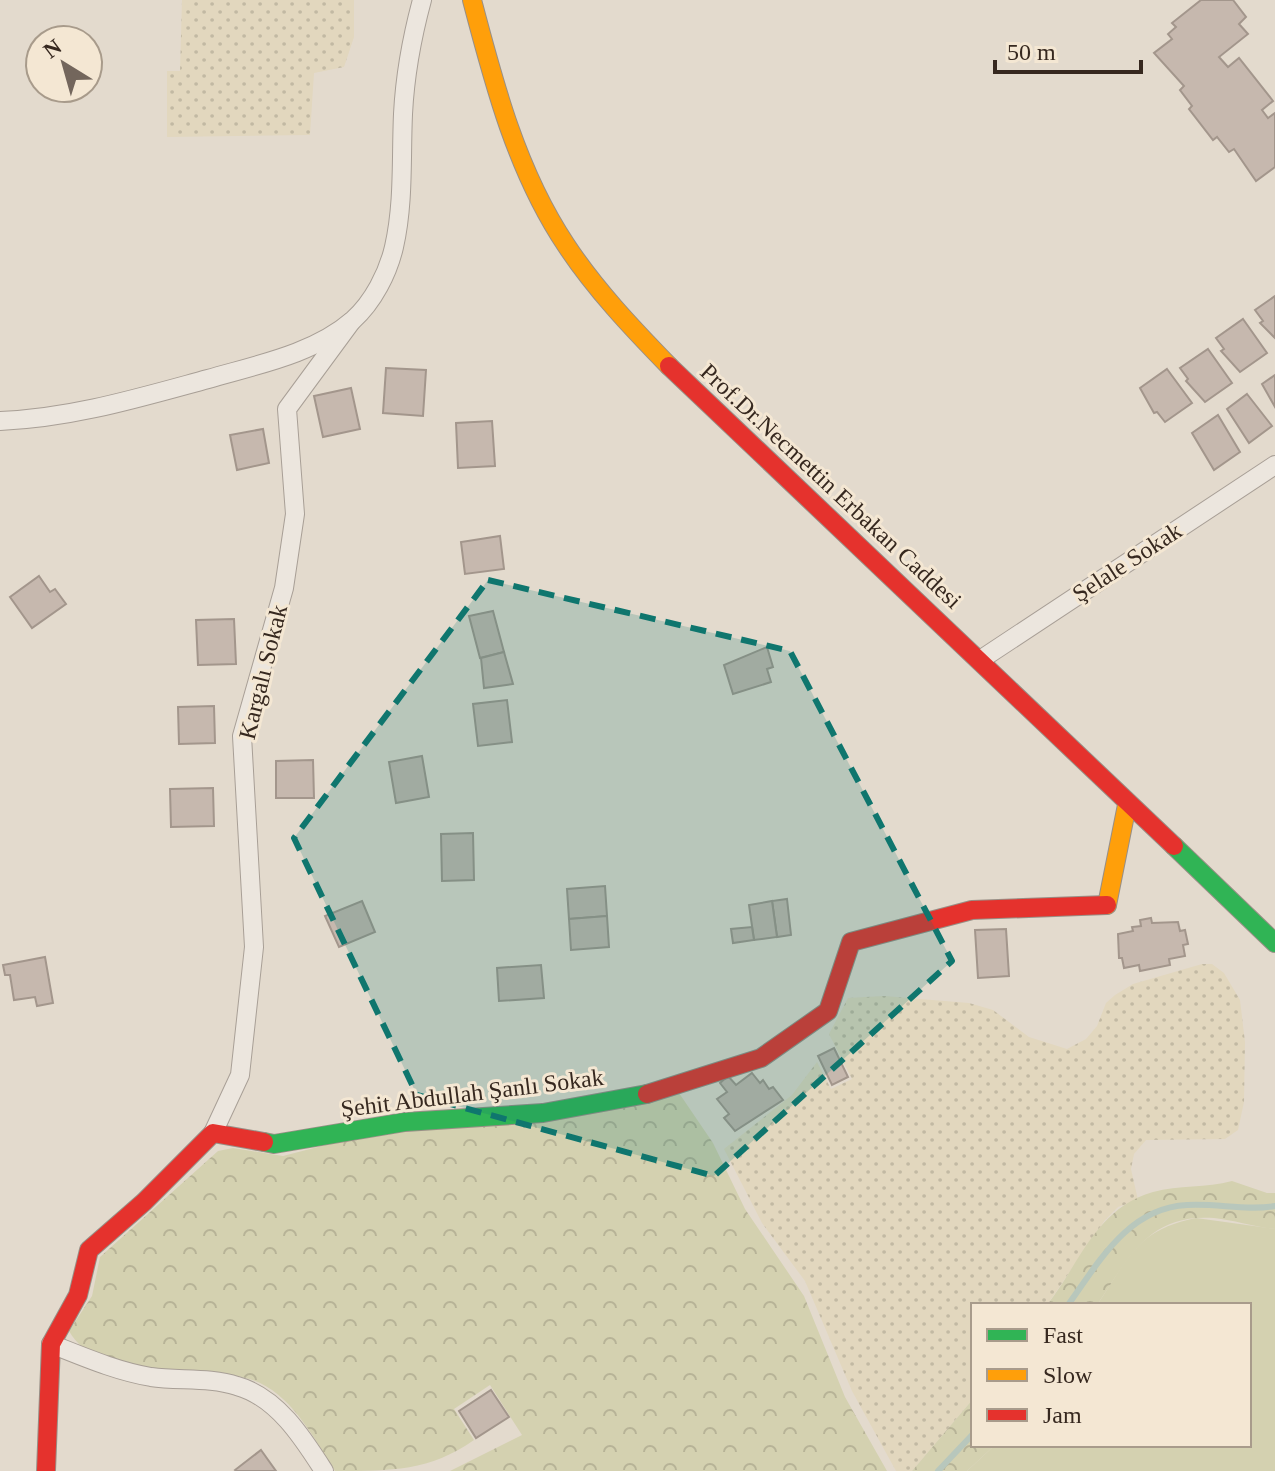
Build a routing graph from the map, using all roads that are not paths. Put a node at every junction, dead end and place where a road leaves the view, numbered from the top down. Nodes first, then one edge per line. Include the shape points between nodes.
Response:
1 (422, 0) edge
2 (472, 0) edge
3 (351, 322) junction
4 (0, 421) edge
5 (1275, 465) edge
6 (980, 660) junction
7 (1127, 805) junction
8 (1272, 939) edge
9 (1275, 951) edge
10 (213, 1133) junction
11 (51, 1344) junction
12 (46, 1471) edge
13 (324, 1471) edge

1 - 3 street, Kargalı Sokak via 407,73 394,250 376,291
2 - 6 street, Prof.Dr.Necmettin Erbakan Caddesi via 514,142 533,187 585,273 668,365
3 - 4 street via 289,354 211,378 63,417
3 - 10 street, Kargalı Sokak via 287,409 295,514 284,588 242,736 254,947 240,1075
5 - 6 street, Şelale Sokak
6 - 7 street, Prof.Dr.Necmettin Erbakan Caddesi
7 - 8 street, Prof.Dr.Necmettin Erbakan Caddesi
7 - 10 street, Şehit Abdullah Şanlı Sokak via 1107,906 972,910 851,942 828,1011 761,1058 641,1096 543,1113 405,1122 274,1144
8 - 9 street, Prof.Dr.Necmettin Erbakan Caddesi
10 - 11 street via 89,1250 78,1295
11 - 12 street
11 - 13 street via 135,1374 237,1385 255,1393 286,1419

